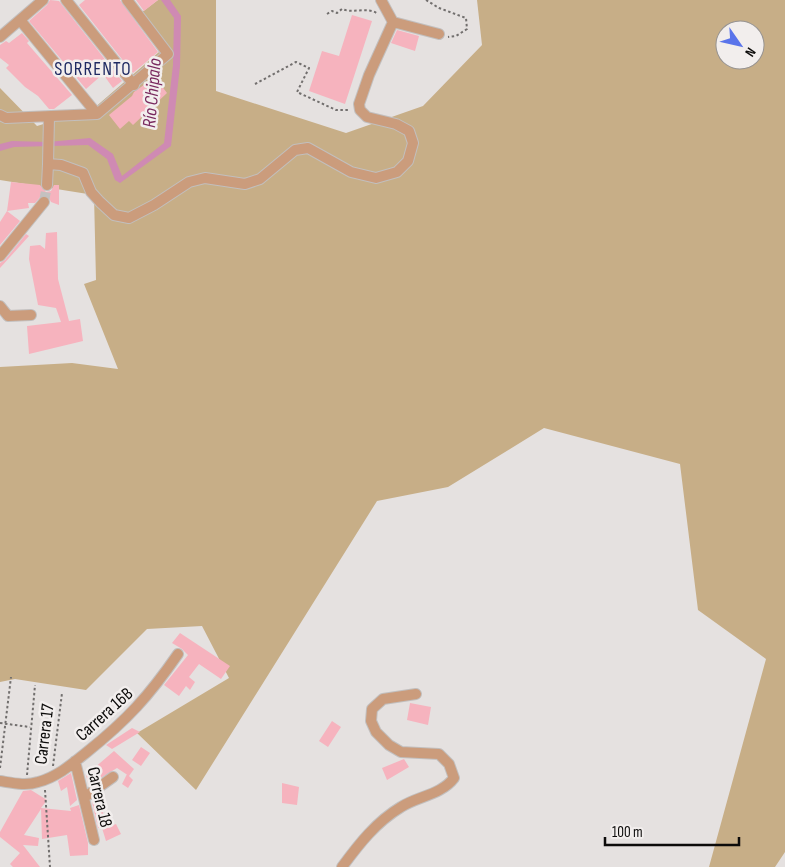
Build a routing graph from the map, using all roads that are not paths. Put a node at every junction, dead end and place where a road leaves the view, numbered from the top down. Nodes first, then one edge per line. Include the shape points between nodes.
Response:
1 (43, 0) edge
2 (66, 0) edge
3 (127, 0) edge
4 (381, 0) edge
5 (20, 20) junction
6 (393, 22) junction
7 (439, 34) road end
8 (0, 37) edge
9 (134, 84) junction
10 (97, 114) junction
11 (3, 116) edge
12 (49, 117) junction
13 (48, 159) junction
14 (47, 185) tunnel mouth
15 (44, 202) tunnel mouth
16 (0, 256) edge
17 (0, 306) edge
18 (31, 315) dead end
19 (178, 654) dead end
20 (416, 694) dead end
21 (75, 762) junction
22 (113, 777) dead end
23 (0, 781) edge
24 (85, 797) junction
25 (94, 840) dead end
26 (342, 867) edge

1 - 5 street
2 - 9 street
3 - 9 street via 168,54
4 - 6 street
5 - 8 street
5 - 10 street
6 - 7 street
6 - 13 street via 359,104 367,117 409,131 412,142 408,161 397,172 376,178 351,172 308,148 295,150 260,179 246,184 204,178 189,182 129,218 114,215 91,192 83,173
9 - 10 street
10 - 12 street
11 - 12 street
12 - 13 street
13 - 14 street
15 - 16 street
17 - 18 street via 8,316
19 - 21 street, Carrera 16B via 151,693 123,722
20 - 26 street via 383,699 372,709 371,721 376,732 401,752 438,754 449,764 454,778 447,787 402,806 377,824
21 - 23 street, Carrera 16B via 44,780 26,784
21 - 24 street, Carrera 18
22 - 24 street
24 - 25 street, Carrera 18

